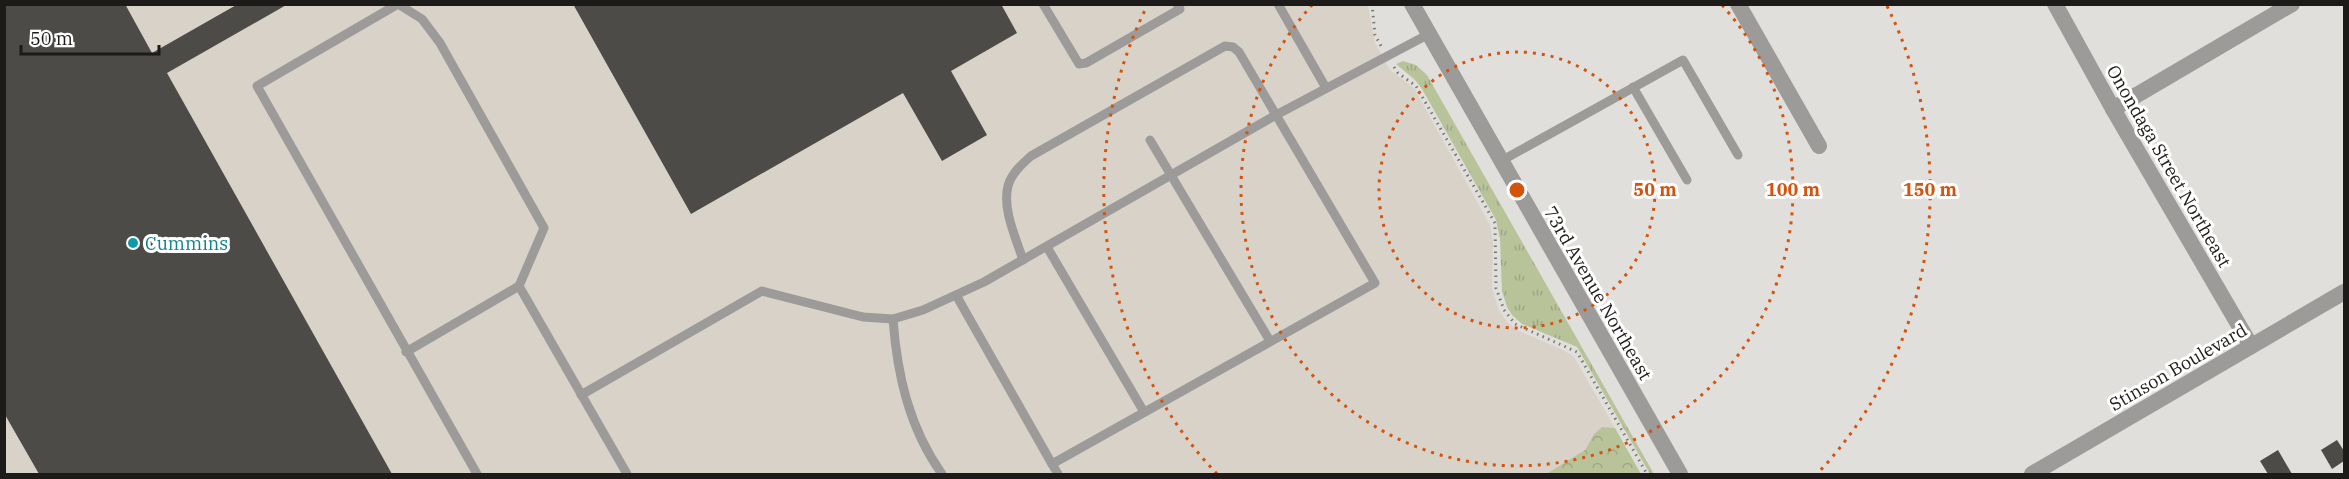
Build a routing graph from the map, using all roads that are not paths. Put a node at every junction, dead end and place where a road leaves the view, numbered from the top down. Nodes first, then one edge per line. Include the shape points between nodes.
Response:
1 (1043, 4) edge
2 (1278, 4) edge
3 (1412, 4) edge
4 (1738, 4) edge
5 (2055, 4) edge
6 (2292, 4) edge
7 (1182, 6) edge
8 (1429, 34) junction
9 (1634, 87) junction
10 (1326, 88) junction
11 (2113, 109) junction
12 (1276, 115) junction
13 (1150, 140) dead end
14 (1819, 146) dead end
15 (1738, 155) dead end
16 (1501, 161) junction
17 (1171, 174) junction
18 (1687, 180) dead end
19 (1047, 247) junction
20 (1023, 260) junction
21 (519, 286) junction
22 (2344, 292) edge
23 (956, 295) junction
24 (893, 319) junction
25 (1270, 341) junction
26 (2251, 346) junction
27 (406, 352) junction
28 (581, 395) junction
29 (1144, 412) junction
30 (1052, 464) junction
31 (477, 474) edge
32 (627, 474) edge
33 (942, 474) edge
34 (1058, 474) edge
35 (1680, 474) edge
36 (2032, 474) edge

1 - 7 lane via 1079,64
2 - 10 lane
3 - 8 street, 73rd Avenue Northeast
4 - 14 street
5 - 11 street, Onondaga Street Northeast
6 - 11 street
8 - 10 lane
8 - 16 street, 73rd Avenue Northeast
9 - 15 lane via 1683,60
9 - 16 lane
9 - 18 lane
10 - 12 lane
11 - 26 street, Onondaga Street Northeast
12 - 17 lane
12 - 20 lane via 1239,52 1233,46 1225,46 1030,156 1008,184 1007,204
12 - 25 lane via 1375,283
13 - 17 lane
16 - 35 street, 73rd Avenue Northeast
17 - 19 lane
17 - 25 lane
19 - 20 lane
19 - 29 lane
20 - 23 lane
21 - 27 lane
21 - 27 lane via 544,228 440,43 422,19 398,4 256,86
21 - 28 lane
22 - 26 street, Stinson Boulevard
23 - 24 lane
23 - 30 lane
24 - 28 lane via 863,316 762,291
24 - 33 lane via 896,360 905,398 919,435
25 - 29 lane
26 - 36 street, Stinson Boulevard
27 - 31 lane
28 - 32 lane
29 - 30 lane
30 - 34 lane

